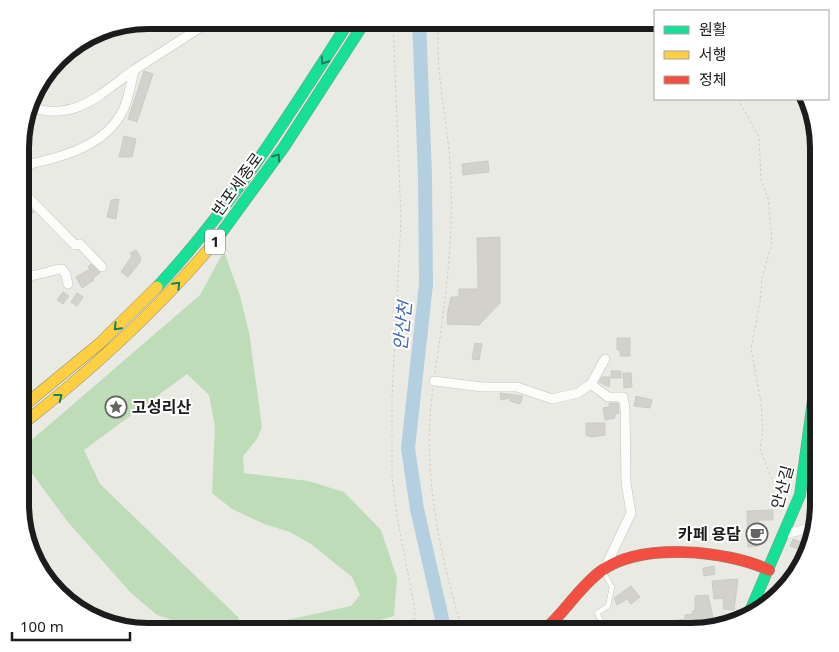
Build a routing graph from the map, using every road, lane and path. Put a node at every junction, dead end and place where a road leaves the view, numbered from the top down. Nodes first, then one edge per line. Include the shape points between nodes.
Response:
1 (198, 29) edge
2 (344, 29) edge
3 (360, 29) edge
4 (393, 29) edge
5 (439, 29) edge
6 (134, 70) junction
7 (739, 100) edge
8 (35, 108) edge
9 (29, 164) edge
10 (29, 198) edge
11 (102, 267) dead end
12 (29, 274) edge
13 (68, 284) dead end
14 (605, 359) dead end
15 (434, 381) junction
16 (591, 384) junction
17 (29, 401) edge
18 (29, 419) edge
19 (810, 422) edge
20 (800, 495) junction
21 (810, 497) edge
22 (808, 529) edge
23 (785, 534) junction
24 (604, 569) junction
25 (769, 570) junction
26 (752, 606) edge
27 (414, 623) edge
28 (460, 623) edge
29 (554, 623) edge
30 (602, 623) edge

1 - 6 street
2 -> 17 main road, 반포세종로 / 1 via 277,131 181,261 114,331 64,376
18 -> 3 main road, 반포세종로 / 1 via 124,340 194,268 255,189
4 - 27 path via 401,220 392,397 392,476 415,610
5 - 15 path via 440,92 450,156 451,222
6 - 8 street via 80,108 56,113
6 - 9 street via 127,101 116,122 95,142 75,152
7 - 20 path via 759,136 761,179 768,198 772,243 762,278 751,349 761,402 763,432 760,449 772,479 788,495
10 - 11 street via 74,245 80,244
12 - 13 street via 62,269
14 - 16 street
15 - 16 street via 482,387 517,387 552,399 578,393
15 - 28 path via 430,412 432,477 445,564
16 - 24 street via 608,397 623,397 625,408 626,484 631,513
19 - 20 main road, 안산길
20 - 21 path
20 - 23 main road, 안산길
22 - 23 street
23 - 25 main road, 안산길
24 - 25 main road via 639,556 672,553 722,556 750,561
24 - 29 main road via 592,578
24 - 30 lane via 612,587 608,606 598,613
25 - 26 main road, 안산길

